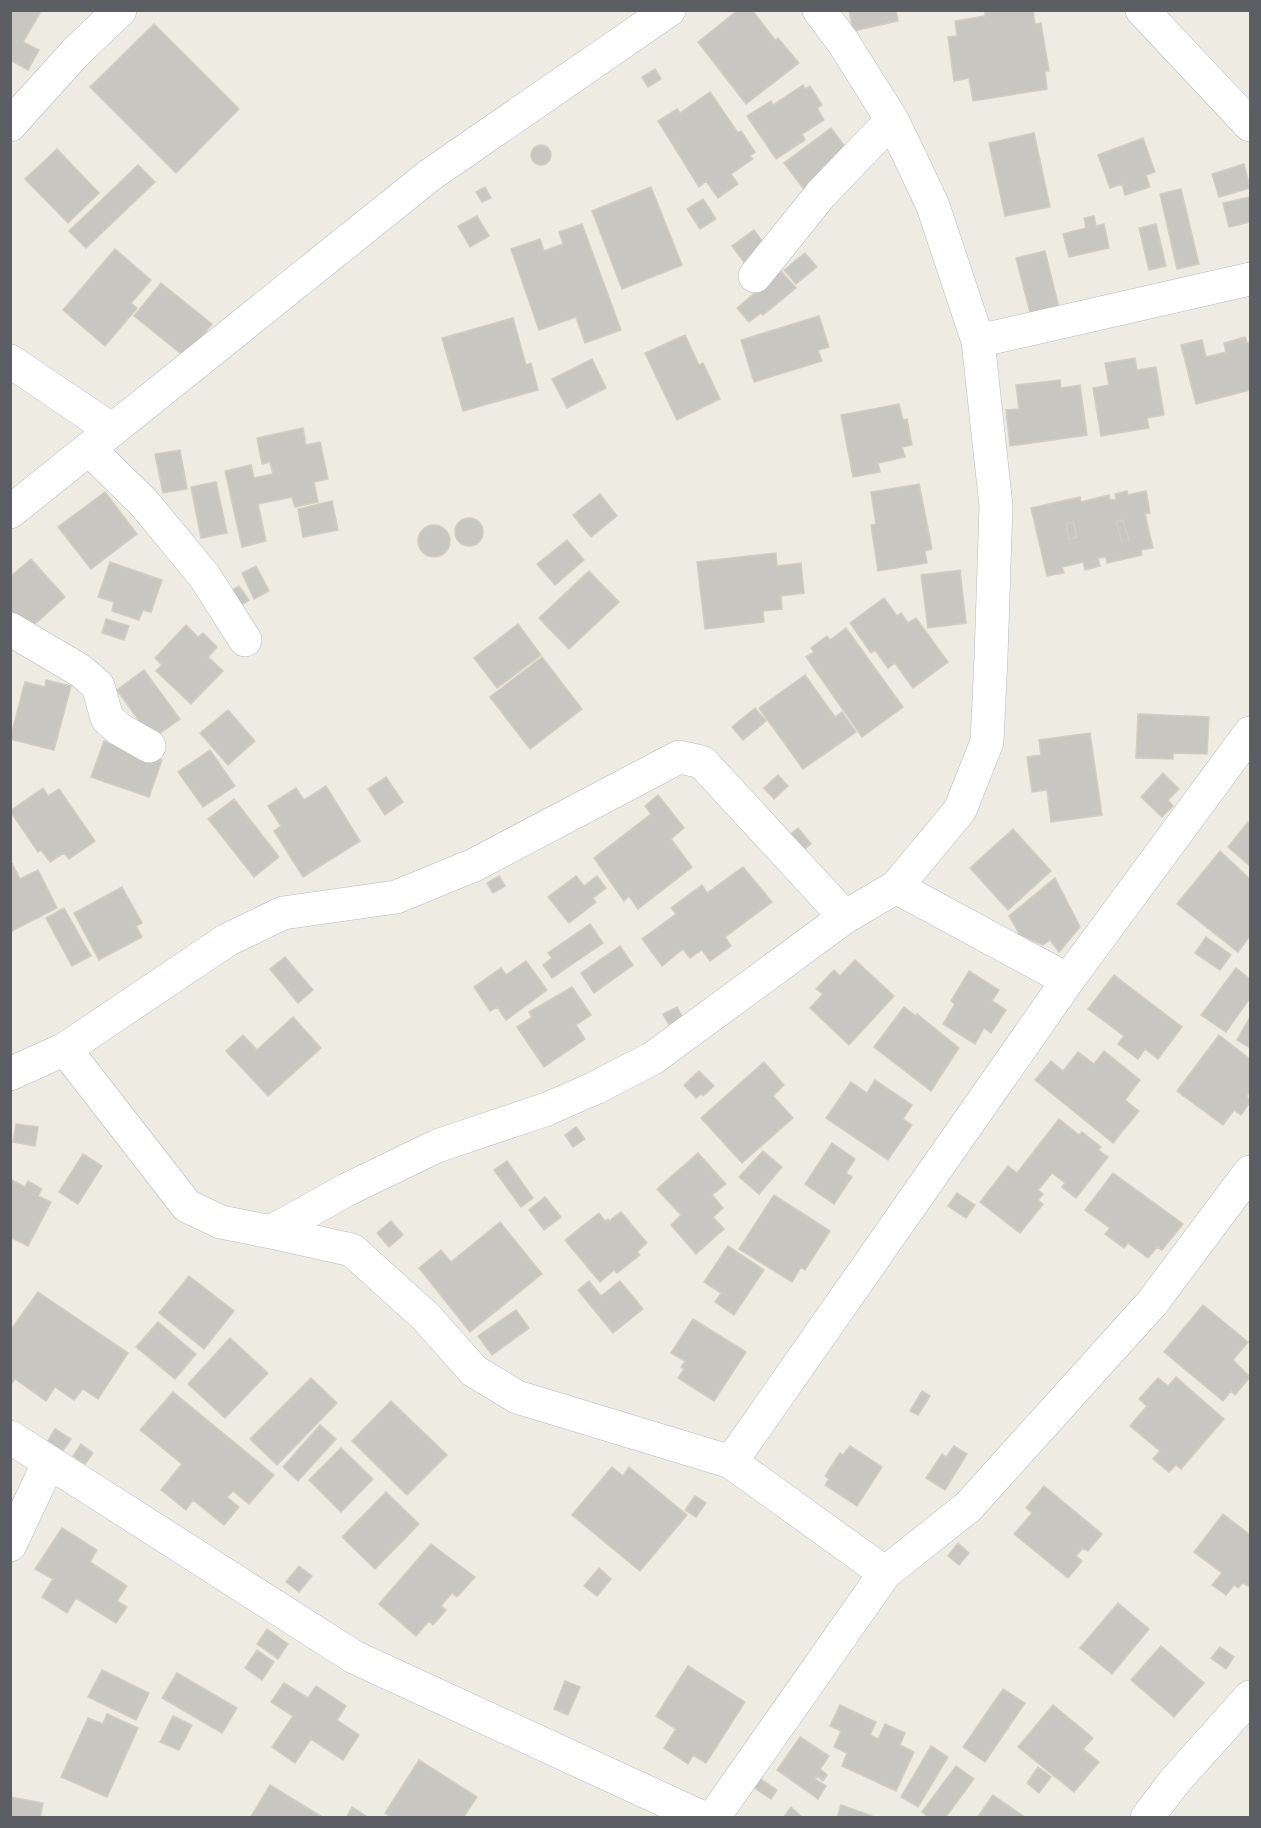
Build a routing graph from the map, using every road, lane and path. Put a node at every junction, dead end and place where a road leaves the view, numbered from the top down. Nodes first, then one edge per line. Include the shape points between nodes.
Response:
1 (120, 10) edge
2 (669, 10) edge
3 (819, 10) edge
4 (1143, 10) edge
5 (892, 120) junction
6 (10, 125) edge
7 (1251, 125) edge
8 (755, 276) dead end
9 (1251, 279) edge
10 (978, 341) junction
11 (10, 361) edge
12 (101, 440) junction
13 (10, 512) edge
14 (10, 628) edge
15 (245, 640) dead end
16 (1251, 733) edge
17 (149, 746) dead end
18 (896, 886) junction
19 (845, 916) junction
20 (1068, 980) junction
21 (65, 1049) junction
22 (10, 1074) edge
23 (1251, 1172) edge
24 (271, 1232) junction
25 (10, 1437) edge
26 (49, 1462) junction
27 (731, 1462) junction
28 (10, 1545) edge
29 (885, 1573) junction
30 (1251, 1697) edge
31 (703, 1818) edge
32 (713, 1818) edge
33 (1147, 1818) edge

1 - 6 street
2 - 12 street via 430,175
3 - 5 street
4 - 7 street
5 - 8 street via 821,194
5 - 10 street via 933,206
9 - 10 street
10 - 18 street via 996,506 987,742 960,810
11 - 12 street
12 - 13 street
12 - 15 street via 144,503 205,577
14 - 17 street via 81,671 98,686 107,718
16 - 20 street
18 - 19 street
18 - 20 street
19 - 21 street via 702,762 680,757 474,865 396,897 283,913 227,940
19 - 24 street via 653,1058 547,1108 437,1146
20 - 27 street
21 - 22 street
21 - 24 street via 187,1206 221,1222
23 - 29 street via 1152,1303 968,1507
24 - 27 street via 352,1250 426,1317 474,1371 517,1397
25 - 26 street
26 - 28 street
26 - 31 street via 354,1657
27 - 29 street
29 - 32 street
30 - 33 street

